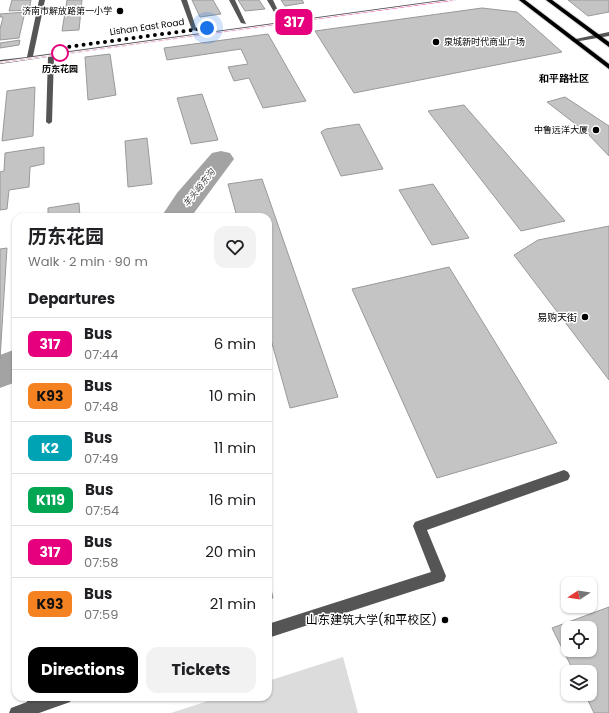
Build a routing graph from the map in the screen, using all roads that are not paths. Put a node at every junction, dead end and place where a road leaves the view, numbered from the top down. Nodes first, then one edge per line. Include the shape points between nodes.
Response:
1 (42, 0) edge
2 (184, 0) edge
3 (232, 0) edge
4 (270, 0) edge
5 (415, 0) edge
6 (453, 0) edge
7 (522, 0) edge
8 (548, 0) edge
9 (280, 18) junction
10 (244, 23) junction
11 (195, 30) junction
12 (609, 34) edge
13 (597, 36) junction
14 (574, 40) junction
15 (609, 44) edge
16 (31, 55) junction
17 (51, 55) junction
18 (0, 56) edge
19 (0, 62) edge
20 (609, 67) edge
21 (49, 122) dead end
22 (564, 476) dead end
23 (272, 630) edge
24 (34, 702) edge
25 (16, 713) edge

1 - 16 street
2 - 11 street
3 - 10 street
4 - 9 street
5 - 9 street, Lishan East Road
6 - 17 street, Lishan East Road
7 - 14 main road
8 - 13 main road
9 - 10 street, Lishan East Road
10 - 11 street, Lishan East Road
11 - 16 street, Lishan East Road
12 - 13 street
13 - 14 street
13 - 15 main road
14 - 20 main road
16 - 17 street, Lishan East Road
16 - 18 street, Lishan East Road
16 - 19 street, Lishan East Road
17 - 21 street
22 - 23 street via 419,526 439,576
24 - 25 street

